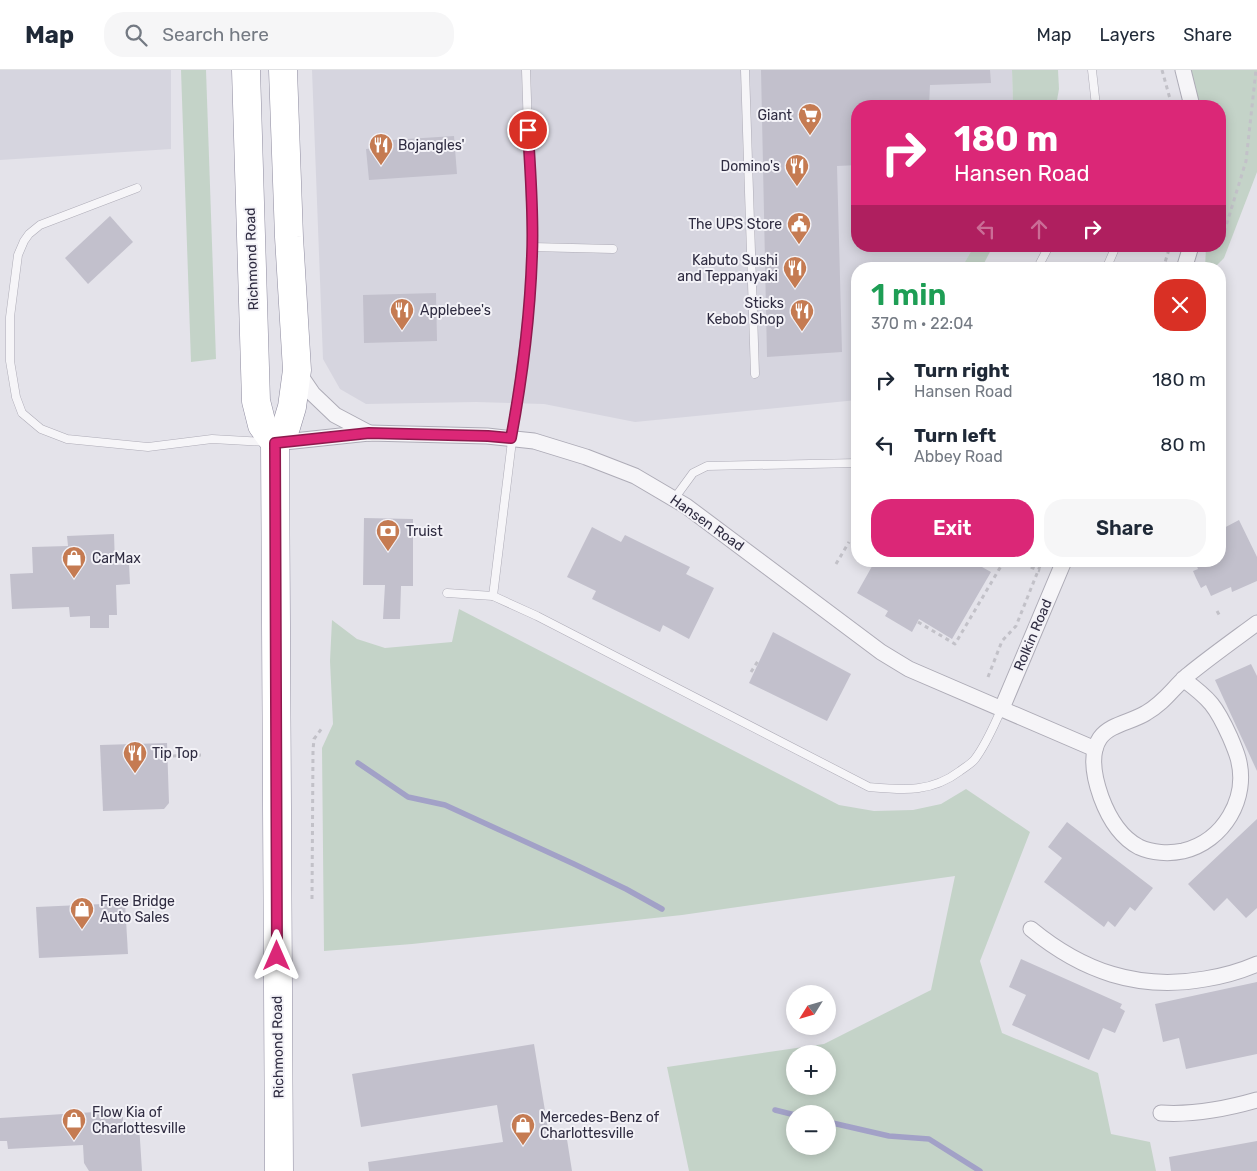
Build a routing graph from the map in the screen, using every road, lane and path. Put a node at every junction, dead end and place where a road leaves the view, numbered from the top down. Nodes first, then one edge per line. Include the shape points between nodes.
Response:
1 (246, 70) edge
2 (283, 70) edge
3 (526, 70) edge
4 (745, 70) edge
5 (1092, 70) edge
6 (1162, 70) edge
7 (1182, 70) edge
8 (1256, 70) edge
9 (1095, 100) edge
10 (1170, 100) edge
11 (1190, 100) edge
12 (137, 188) dead end
13 (1226, 226) edge
14 (532, 247) junction
15 (613, 248) dead end
16 (297, 370) junction
17 (755, 374) dead end
18 (369, 433) junction
19 (511, 438) junction
20 (275, 443) junction
21 (851, 463) edge
22 (674, 499) junction
23 (849, 542) dead end
24 (836, 564) dead end
25 (1001, 567) edge
26 (1031, 567) edge
27 (1039, 567) edge
28 (1061, 567) edge
29 (1038, 570) junction
30 (1043, 572) dead end
31 (447, 594) dead end
32 (493, 596) junction
33 (1217, 611) dead end
34 (1220, 616) dead end
35 (918, 622) dead end
36 (1257, 623) edge
37 (758, 661) dead end
38 (751, 672) dead end
39 (988, 677) dead end
40 (1183, 679) junction
41 (1002, 708) junction
42 (322, 728) dead end
43 (1095, 749) junction
44 (203, 755) dead end
45 (173, 756) dead end
46 (312, 899) dead end
47 (1031, 928) dead end
48 (1257, 964) edge
49 (1257, 1100) edge
50 (1160, 1113) dead end
51 (279, 1171) edge

1 - 20 highway, Richmond Road via 256,401 262,425
2 - 16 highway via 288,237
3 - 14 lane
4 - 17 lane
5 - 9 lane
6 - 10 path
7 - 11 street
8 - 13 path via 1246,162
12 - 20 lane via 40,225 24,241 18,255 10,317 10,361 22,413 41,429 67,439 148,447 212,438
14 - 15 lane
14 - 19 lane via 529,302
16 - 18 street via 313,394 335,415
16 - 20 highway via 286,427
18 - 19 street, Hansen Road
18 - 20 street, Hansen Road
19 - 22 street, Hansen Road via 534,441 586,457 635,476
19 - 32 lane
20 - 51 highway, Richmond Road
21 - 22 lane via 707,466 693,473
22 - 41 street, Hansen Road via 881,652 909,669
23 - 24 path
25 - 35 path via 956,644
26 - 29 path
27 - 29 path
28 - 41 street, Rolkin Road
29 - 30 path
29 - 39 path via 1016,626 1002,641
31 - 32 lane
32 - 41 lane via 869,787 928,788 954,775 974,761
33 - 34 path
36 - 40 street
37 - 38 path
40 - 43 street via 1163,702 1109,729
40 - 43 street via 1206,696 1218,712 1239,759 1238,799 1221,830 1208,841 1174,853 1157,852 1130,841 1106,811 1097,786
41 - 43 street, Hansen Road
42 - 46 path via 314,739 312,750
44 - 45 path
47 - 48 street via 1072,958 1128,979 1188,982
49 - 50 street via 1212,1110

